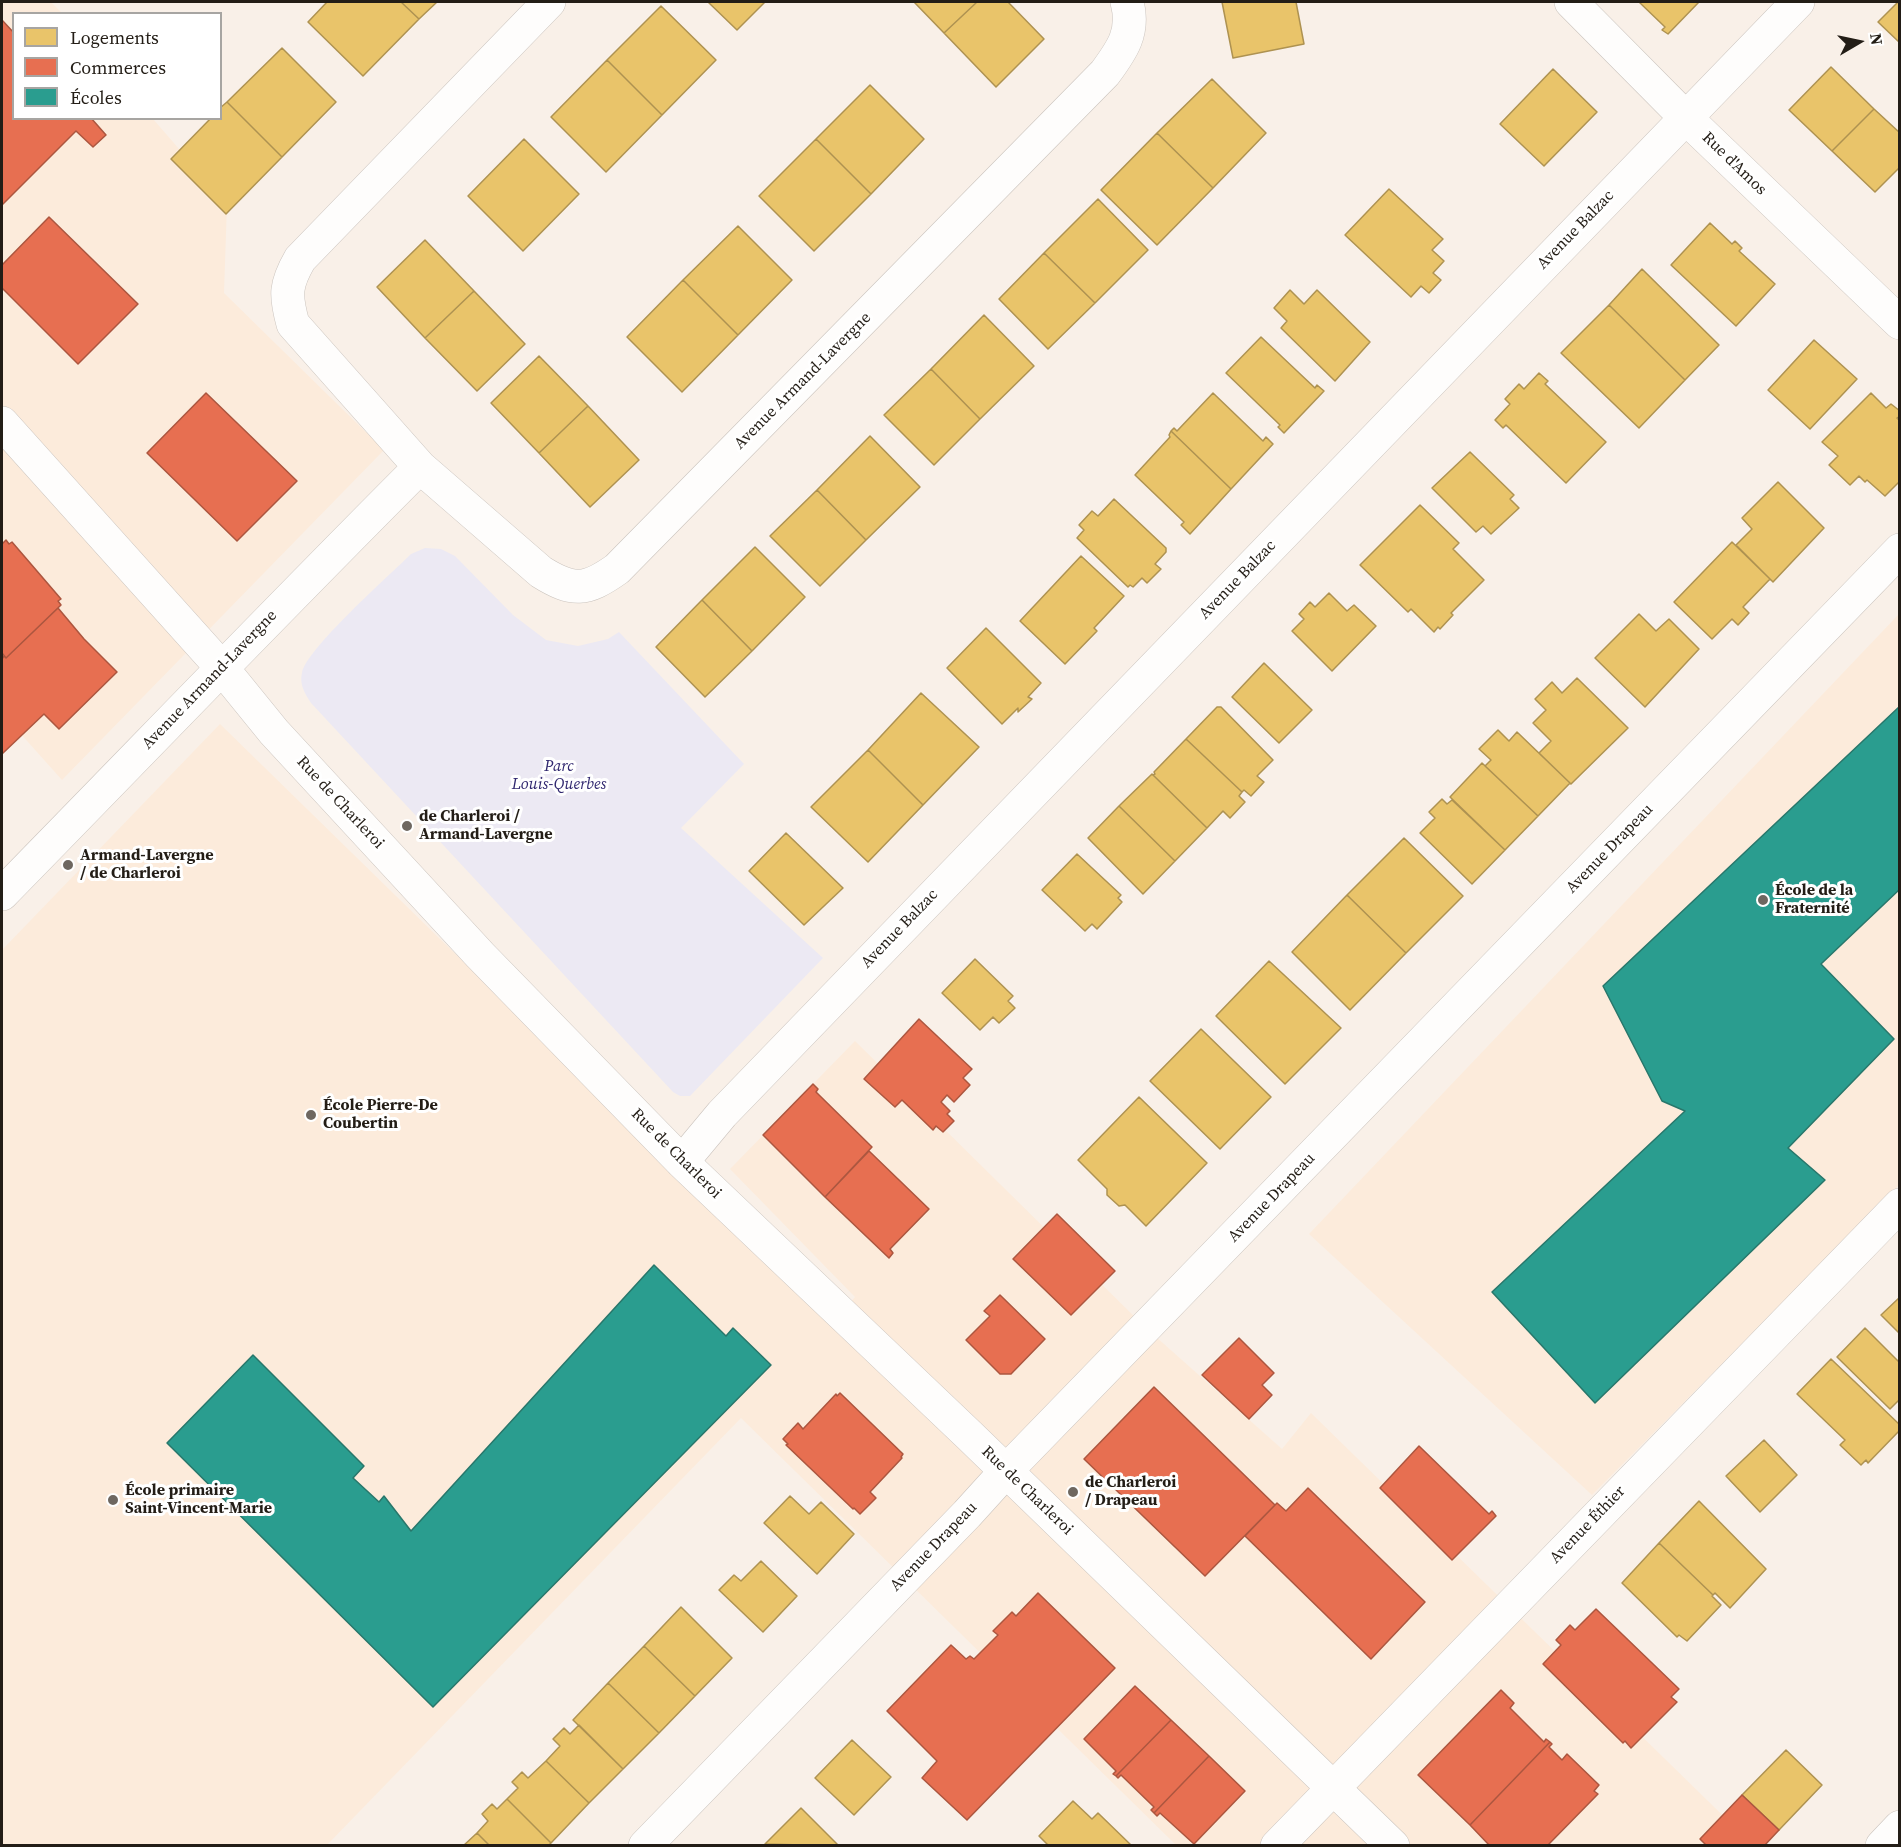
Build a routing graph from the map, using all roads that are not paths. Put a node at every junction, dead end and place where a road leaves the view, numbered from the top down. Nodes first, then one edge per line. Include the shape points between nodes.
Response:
1 (549, 2) edge
2 (1127, 2) edge
3 (1571, 2) edge
4 (1798, 2) edge
5 (1684, 117) junction
6 (1899, 323) edge
7 (2, 423) edge
8 (420, 467) junction
9 (1899, 550) edge
10 (222, 668) junction
11 (2, 894) edge
12 (682, 1162) junction
13 (1899, 1205) edge
14 (1006, 1471) junction
15 (1333, 1788) junction
16 (1899, 1827) edge
17 (645, 1845) edge
18 (1277, 1845) edge
19 (1393, 1845) edge
20 (1882, 1845) edge

1 - 8 street, Avenue Armand-Lavergne via 300,259 289,278 287,301 293,324
2 - 8 street, Avenue Armand-Lavergne via 1131,16 1124,48 1105,73 625,561 600,581 581,587 560,585
3 - 5 street, Rue d'Amos
4 - 5 street, Avenue Balzac
5 - 6 street, Rue d'Amos
5 - 12 street, Avenue Balzac via 722,1114
7 - 10 street, Rue de Charleroi
8 - 10 street, Avenue Armand-Lavergne
9 - 14 street, Avenue Drapeau
10 - 11 street, Avenue Armand-Lavergne
10 - 12 street, Rue de Charleroi via 274,732 480,955
12 - 14 street, Rue de Charleroi
13 - 15 street, Avenue Éthier
14 - 15 street, Rue de Charleroi
14 - 17 street, Avenue Drapeau
15 - 18 street, Avenue Éthier
15 - 19 street, Rue de Charleroi
16 - 20 street

